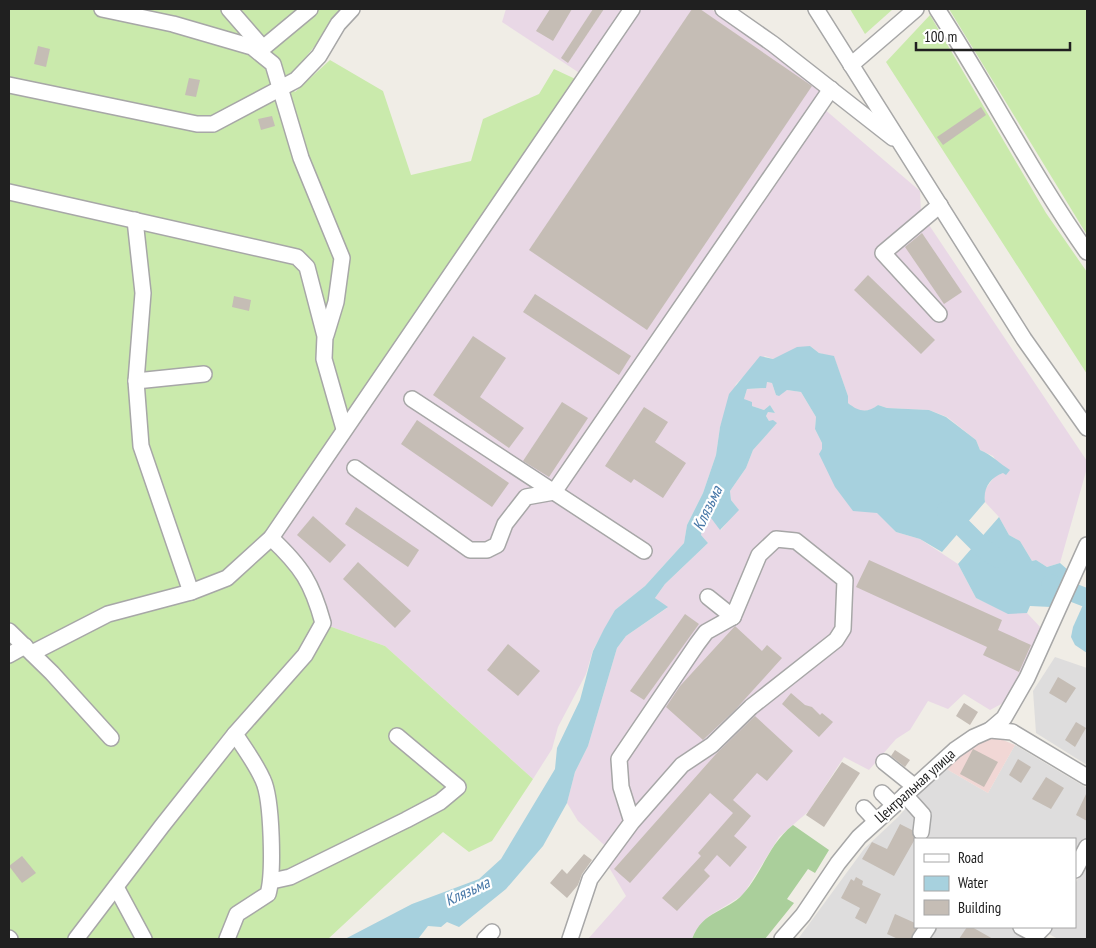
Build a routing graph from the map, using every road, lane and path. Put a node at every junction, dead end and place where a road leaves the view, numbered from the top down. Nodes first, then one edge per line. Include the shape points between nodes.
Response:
1 (102, 9) edge
2 (229, 9) edge
3 (310, 9) edge
4 (352, 9) edge
5 (632, 9) edge
6 (723, 9) edge
7 (816, 9) edge
8 (916, 9) edge
9 (937, 9) edge
10 (254, 44) junction
11 (851, 65) junction
12 (9, 84) edge
13 (282, 89) junction
14 (831, 89) junction
15 (902, 146) junction
16 (9, 192) edge
17 (940, 205) junction
18 (135, 220) junction
19 (1087, 252) edge
20 (939, 314) dead end
21 (325, 336) junction
22 (204, 374) dead end
23 (136, 381) junction
24 (412, 399) dead end
25 (1087, 428) edge
26 (344, 429) junction
27 (355, 468) dead end
28 (554, 492) junction
29 (271, 538) junction
30 (1087, 545) edge
31 (644, 551) dead end
32 (191, 592) junction
33 (708, 598) dead end
34 (733, 617) junction
35 (9, 631) edge
36 (28, 649) junction
37 (9, 655) edge
38 (990, 730) junction
39 (235, 734) junction
40 (397, 736) dead end
41 (110, 738) dead end
42 (884, 762) dead end
43 (1087, 777) edge
44 (882, 793) dead end
45 (904, 795) junction
46 (864, 808) dead end
47 (876, 821) junction
48 (632, 822) junction
49 (921, 832) dead end
50 (1087, 847) edge
51 (1076, 868) edge
52 (272, 881) junction
53 (116, 887) junction
54 (927, 928) edge
55 (1023, 928) edge
56 (1040, 935) edge
57 (76, 939) edge
58 (144, 939) edge
59 (227, 939) edge
60 (570, 939) edge
61 (782, 939) edge
62 (920, 939) edge

1 - 10 street
2 - 10 street
3 - 10 street via 263,48
4 - 13 street via 338,24 319,56 296,80
5 - 26 street
6 - 14 street
7 - 11 street
8 - 11 street
9 - 19 street via 1018,146
10 - 13 street via 273,64
11 - 15 street
12 - 13 street via 197,124 213,124
13 - 21 street via 301,158 342,258 336,302
14 - 15 street
14 - 28 street
15 - 17 street
16 - 18 street
17 - 20 street via 883,253
17 - 25 street via 1024,339
18 - 21 street via 298,257 307,267
18 - 23 street via 144,293
21 - 26 street via 324,359
22 - 23 street
23 - 32 street via 141,446
24 - 28 street
26 - 29 street
27 - 28 street via 470,550 487,550 497,545 505,524 526,497
28 - 31 street
29 - 32 street via 227,578
29 - 39 street via 294,559 309,581 323,623 305,655
30 - 38 street, Центральная улица via 1055,618 1043,637 1028,678
32 - 36 street via 108,614
33 - 34 street
34 - 48 street via 706,632 696,644 619,759 620,787
34 - 48 street via 759,555 776,539 796,541 845,580 843,629 836,640 751,707 712,745 682,765
35 - 36 street
36 - 37 street
36 - 41 street
38 - 43 street via 1012,732
38 - 45 street, Центральная улица via 955,750
39 - 52 street via 264,782
39 - 53 street
40 - 52 street via 458,787 440,802 406,820 290,876
42 - 45 street
44 - 45 street
45 - 47 street, Центральная улица
45 - 49 street via 923,814
46 - 47 street
47 - 61 street, Центральная улица via 838,863 803,915
48 - 60 street via 590,879
50 - 51 street
52 - 59 street via 268,894 237,914
53 - 57 street
53 - 58 street
54 - 62 street
55 - 56 street

